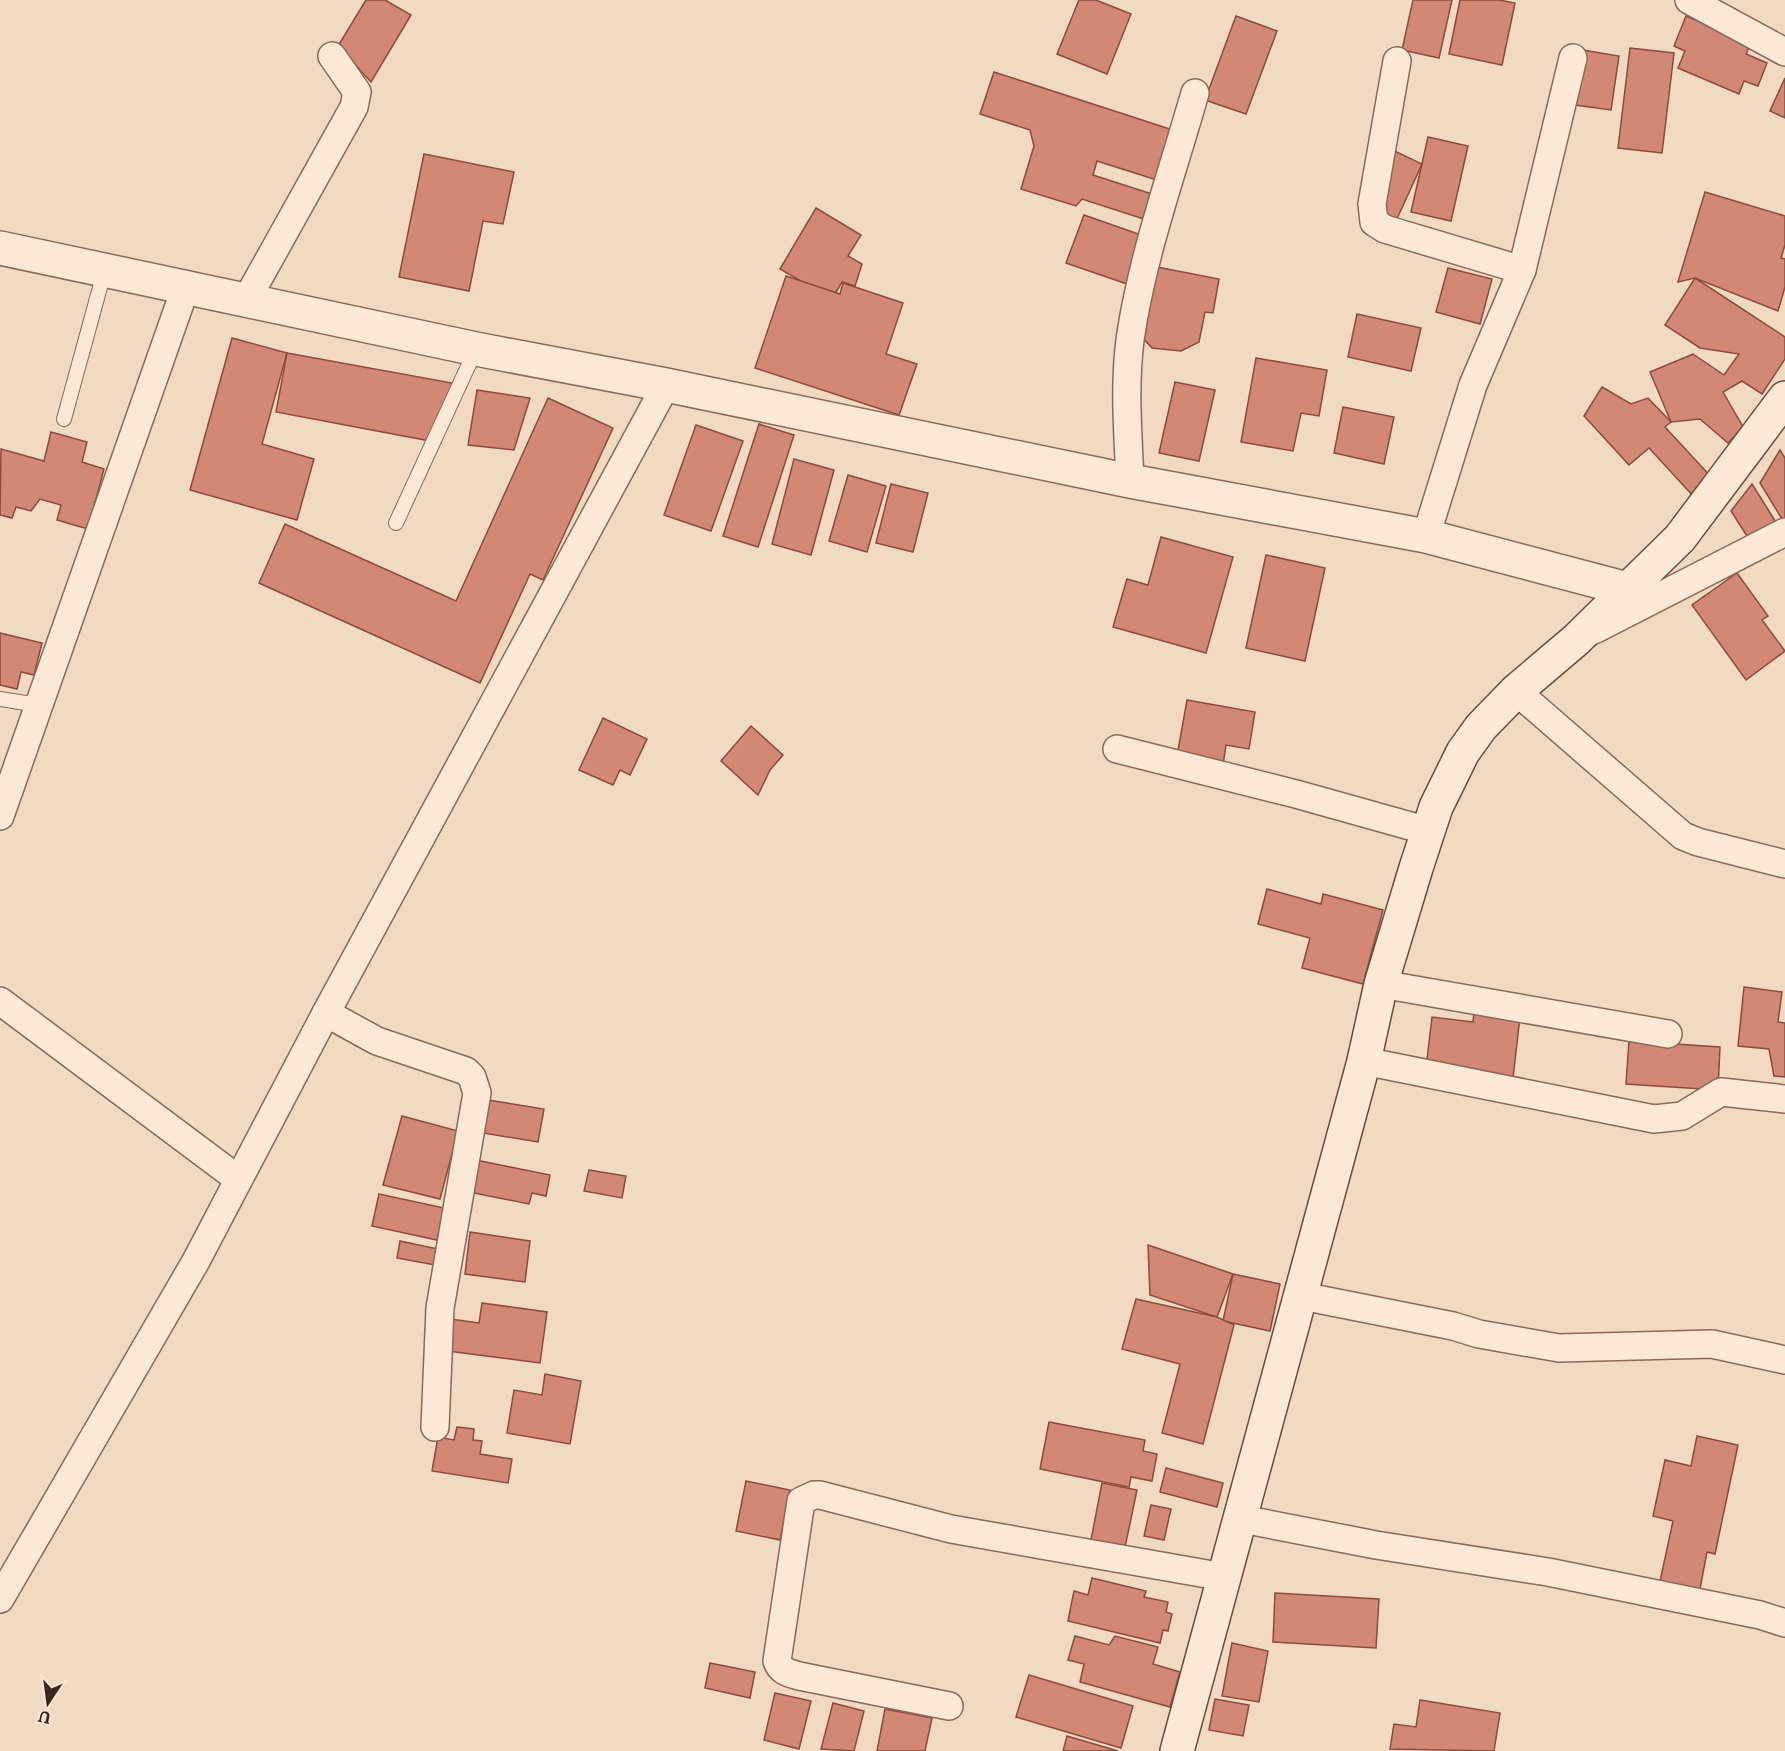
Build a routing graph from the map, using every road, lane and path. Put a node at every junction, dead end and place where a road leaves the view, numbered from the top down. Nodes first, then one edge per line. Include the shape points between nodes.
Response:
1 (1689, 0) edge
2 (1785, 52) edge
3 (332, 56) dead end
4 (1573, 58) dead end
5 (1397, 61) dead end
6 (1196, 93) dead end
7 (0, 248) edge
8 (105, 269) junction
9 (1522, 270) junction
10 (184, 289) junction
11 (247, 299) junction
12 (476, 350) junction
13 (666, 385) junction
14 (1785, 398) edge
15 (64, 419) dead end
16 (1130, 481) junction
17 (396, 523) dead end
18 (1785, 532) edge
19 (1426, 536) junction
20 (1627, 589) junction
21 (1575, 640) junction
22 (1516, 691) junction
23 (0, 699) edge
24 (38, 705) junction
25 (1117, 749) dead end
26 (0, 816) edge
27 (1428, 831) junction
28 (1785, 864) edge
29 (1381, 984) junction
30 (0, 1001) edge
31 (326, 1013) junction
32 (1668, 1034) dead end
33 (1364, 1061) junction
34 (1785, 1099) edge
35 (238, 1179) junction
36 (1302, 1296) junction
37 (1785, 1360) edge
38 (435, 1427) dead end
39 (1242, 1518) junction
40 (1224, 1577) junction
41 (0, 1599) edge
42 (1785, 1623) edge
43 (949, 1706) dead end
44 (1178, 1751) edge

1 - 2 street
3 - 11 street via 357,92 354,107
4 - 9 street
5 - 9 street via 1372,204 1374,222 1385,229
6 - 16 street via 1142,280 1130,340 1126,390
7 - 8 street
8 - 10 street
8 - 15 lane
9 - 19 street via 1473,385
10 - 11 street
10 - 24 street
11 - 12 street
12 - 13 street
12 - 17 lane
13 - 16 street
13 - 31 street
14 - 20 street via 1680,538
16 - 19 street
18 - 21 street
19 - 20 street
20 - 21 street
21 - 22 street
22 - 27 street via 1463,752
22 - 28 street via 1683,836
23 - 24 lane
24 - 26 street
25 - 27 street
27 - 29 street
29 - 32 street
29 - 33 street
30 - 35 street
31 - 35 street
31 - 38 street via 377,1041 466,1071 477,1093 440,1308
33 - 34 street via 1654,1119 1682,1116 1720,1092
33 - 36 street
35 - 41 street via 190,1271
36 - 37 street via 1559,1348 1712,1344
36 - 39 street
39 - 40 street
39 - 42 street via 1376,1545 1548,1572
40 - 43 street via 951,1529 820,1495 807,1497 799,1507 779,1666 798,1676
40 - 44 street

